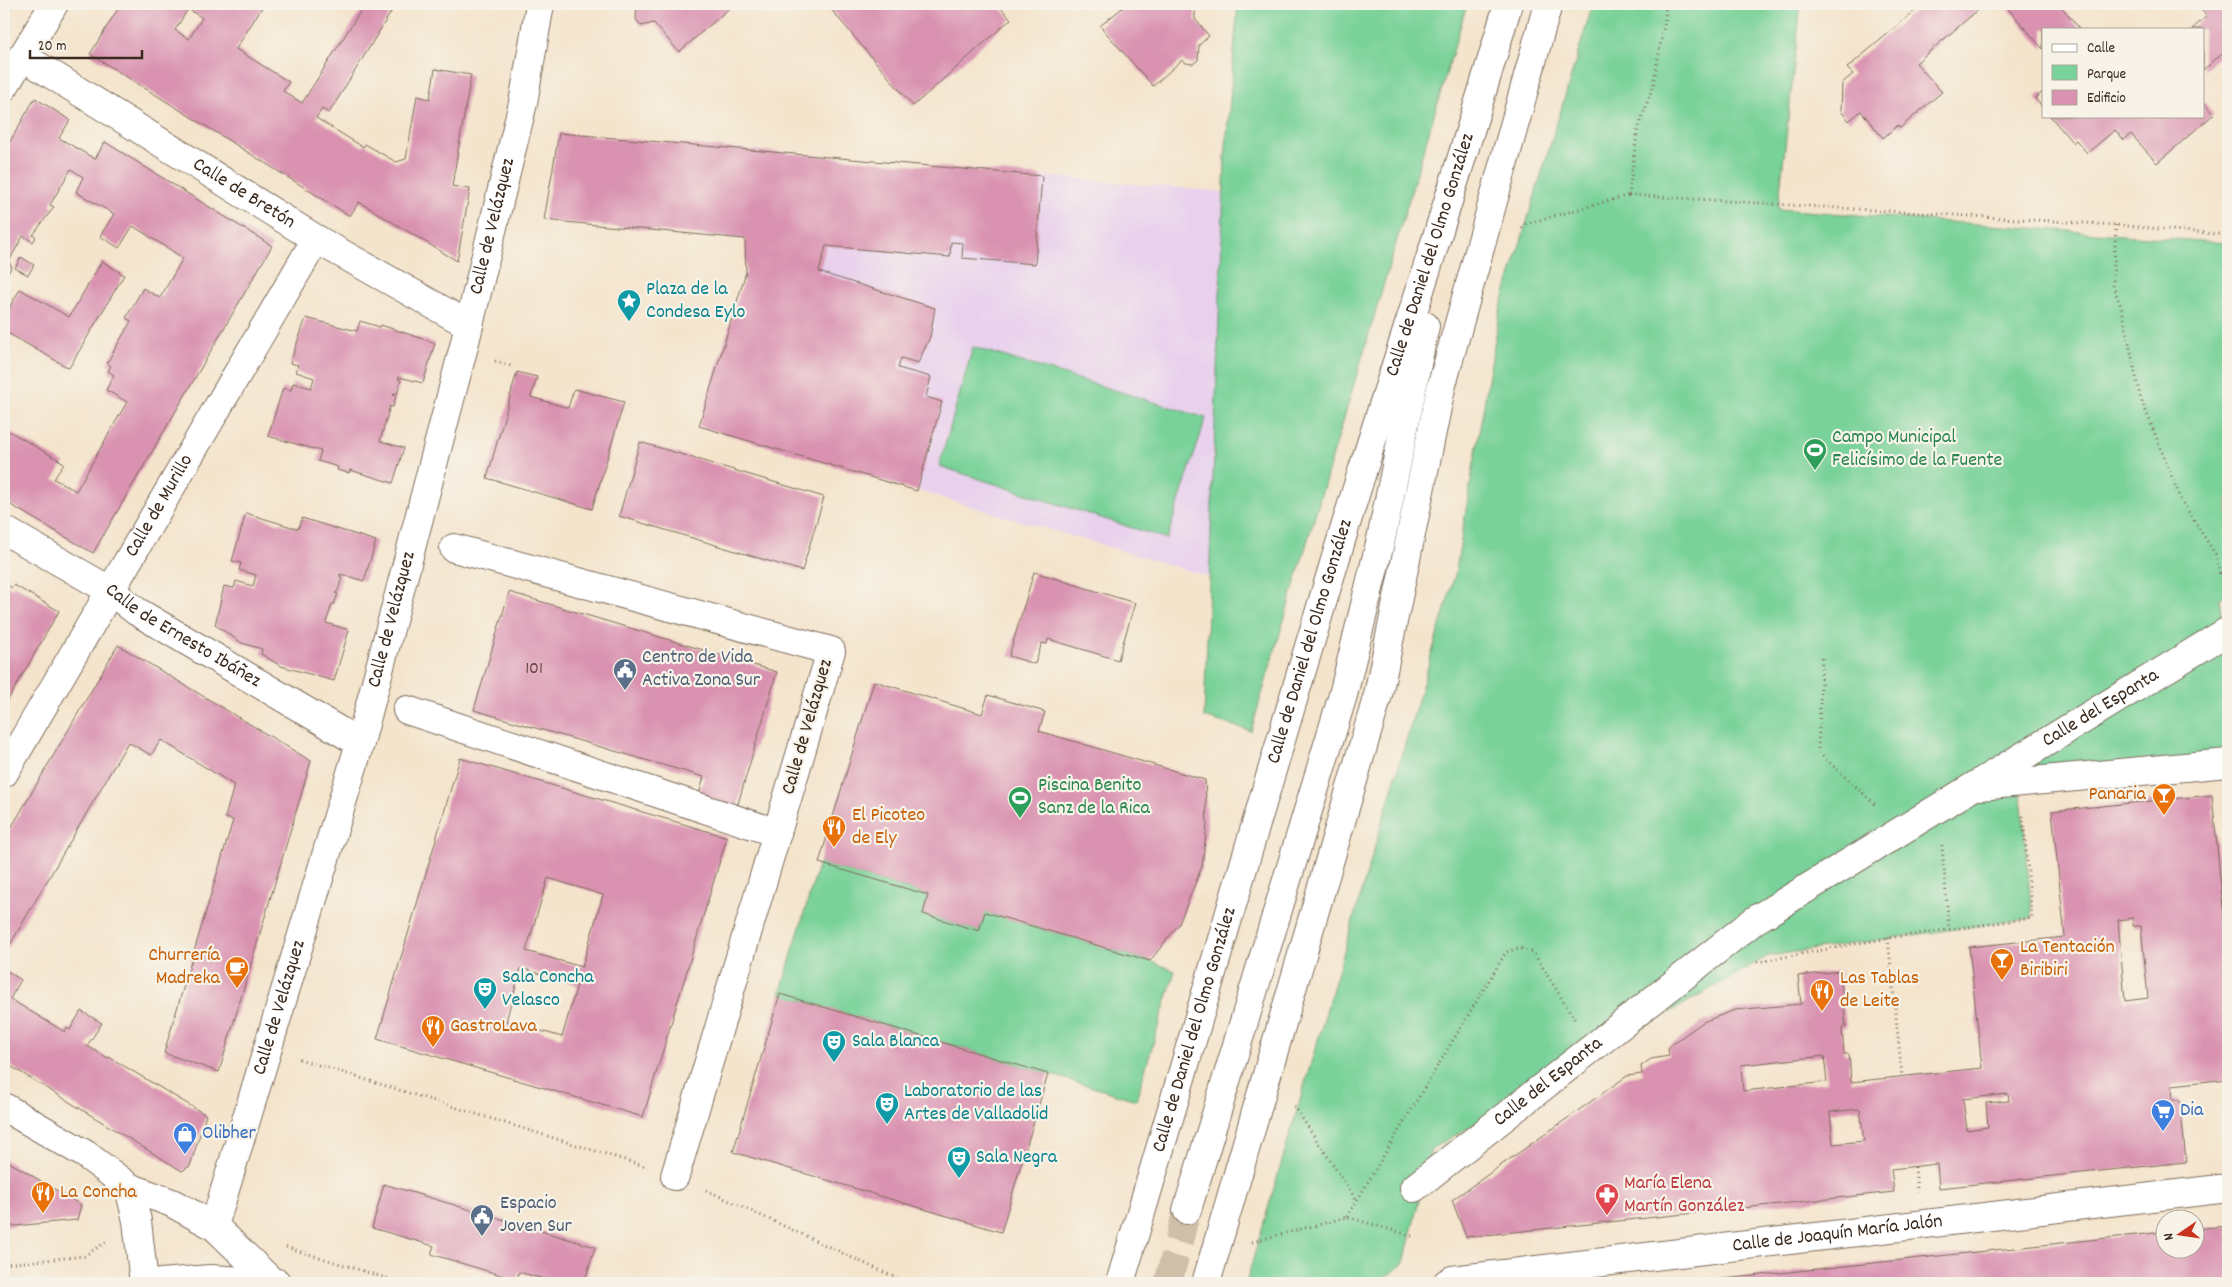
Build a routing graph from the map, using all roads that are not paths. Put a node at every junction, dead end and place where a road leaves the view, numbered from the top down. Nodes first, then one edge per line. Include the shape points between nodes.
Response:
1 (54, 4) edge
2 (540, 4) edge
3 (1508, 4) edge
4 (1548, 4) edge
5 (22, 56) junction
6 (4, 87) edge
7 (316, 239) junction
8 (1428, 272) junction
9 (469, 325) junction
10 (4, 530) edge
11 (454, 548) dead end
12 (111, 591) junction
13 (2227, 619) edge
14 (407, 710) dead end
15 (360, 743) junction
16 (2228, 763) edge
17 (4, 773) edge
18 (1973, 787) junction
19 (777, 832) junction
20 (4, 1107) edge
21 (675, 1176) road end
22 (130, 1187) junction
23 (1414, 1188) dead end
24 (2228, 1188) edge
25 (1187, 1210) tunnel mouth
26 (214, 1226) junction
27 (274, 1282) edge
28 (144, 1283) edge
29 (160, 1283) edge
30 (1120, 1283) edge
31 (1206, 1283) edge
32 (1447, 1283) edge

1 - 5 street
2 - 9 street, Calle de Velázquez via 523,103
3 - 8 street, Calle de Daniel del Olmo González
4 - 31 street, Calle de Daniel del Olmo González via 1441,388 1378,695
5 - 6 street
5 - 7 street, Calle de Bretón
7 - 9 street, Calle de Bretón
7 - 12 street, Calle de Murillo
8 - 25 street via 1424,336 1381,539 1343,695
8 - 30 street, Calle de Daniel del Olmo González via 1363,471
9 - 15 street, Calle de Velázquez
10 - 12 street, Calle de Ernesto Ibáñez
11 - 19 street, Calle de Velázquez via 831,651
12 - 15 street, Calle de Ernesto Ibáñez via 136,611
12 - 17 street, Calle de Murillo
13 - 18 street, Calle del Espanta
14 - 19 street, Calle de Velázquez
15 - 26 street, Calle de Velázquez
16 - 18 street, Calle del Espanta
18 - 23 street, Calle del Espanta via 1755,920
19 - 21 street, Calle de Velázquez
20 - 22 street via 85,1154
22 - 26 street via 172,1203
22 - 28 street
24 - 32 street, Calle de Joaquín María Jalón via 1511,1272
26 - 27 street
27 - 29 street via 210,1278

